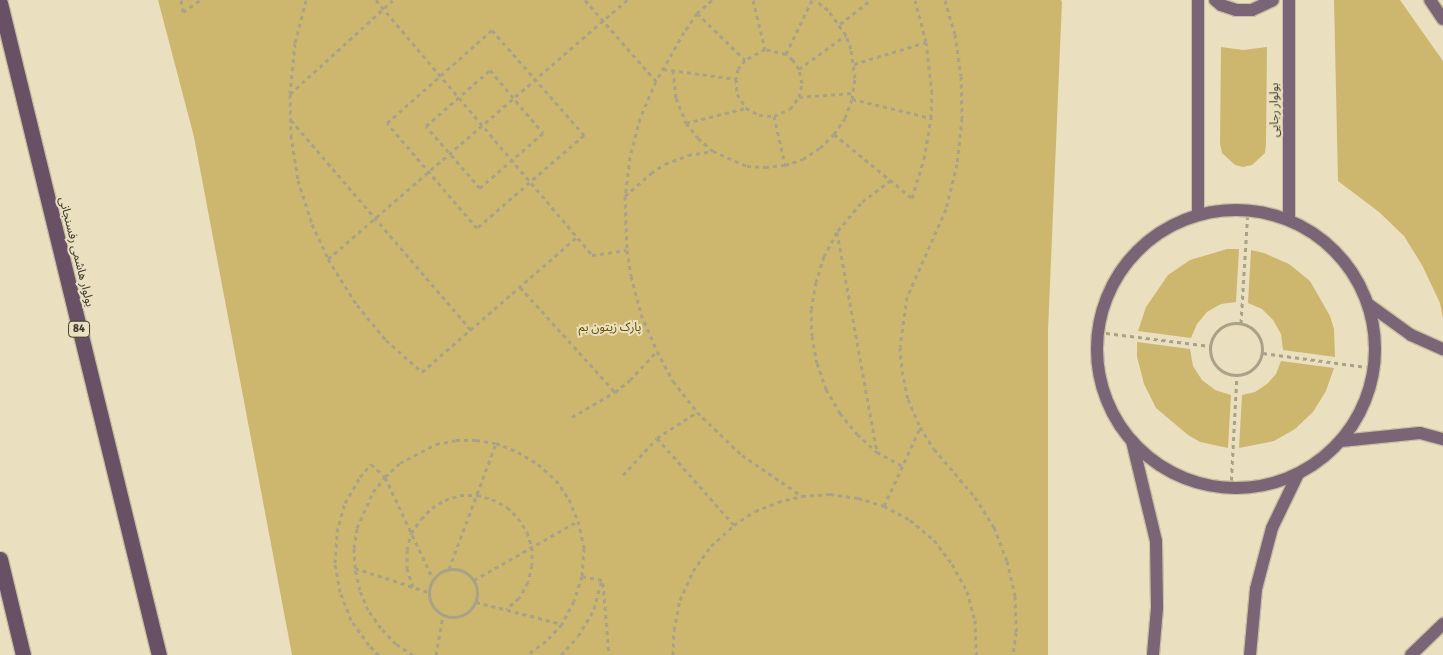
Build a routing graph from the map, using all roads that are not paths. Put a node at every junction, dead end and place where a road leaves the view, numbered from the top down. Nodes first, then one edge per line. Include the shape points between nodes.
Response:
1 (1198, 0) edge
2 (1215, 0) edge
3 (1272, 0) edge
4 (1289, 0) edge
5 (1430, 0) edge
6 (0, 3) edge
7 (1443, 19) edge
8 (1198, 214) junction
9 (1289, 220) junction
10 (1368, 304) junction
11 (1443, 349) edge
12 (1443, 439) edge
13 (1132, 440) junction
14 (1341, 441) junction
15 (1298, 474) junction
16 (0, 559) edge
17 (1443, 624) edge
18 (23, 655) edge
19 (159, 655) edge
20 (1153, 655) edge
21 (1250, 655) edge
22 (1411, 655) edge

1 - 8 main road
2 - 3 main road via 1236,10 1252,10
4 - 9 main road, بولوار رجایی
5 - 7 main road
6 - 19 highway, بولوار هاشمی رفسنجانی / 84
8 - 9 main road via 1248,209
8 - 13 main road via 1172,224 1133,254 1106,298 1098,332 1101,382 1113,413
9 - 10 main road via 1314,233 1341,257
10 - 11 main road via 1412,335
10 - 14 main road via 1375,336 1374,368 1360,414
12 - 14 main road via 1420,433
13 - 15 main road via 1156,462 1199,483 1231,488 1266,485
13 - 20 main road via 1156,541 1157,608
14 - 15 main road
15 - 21 main road via 1272,528 1256,589
16 - 18 highway
17 - 22 main road

